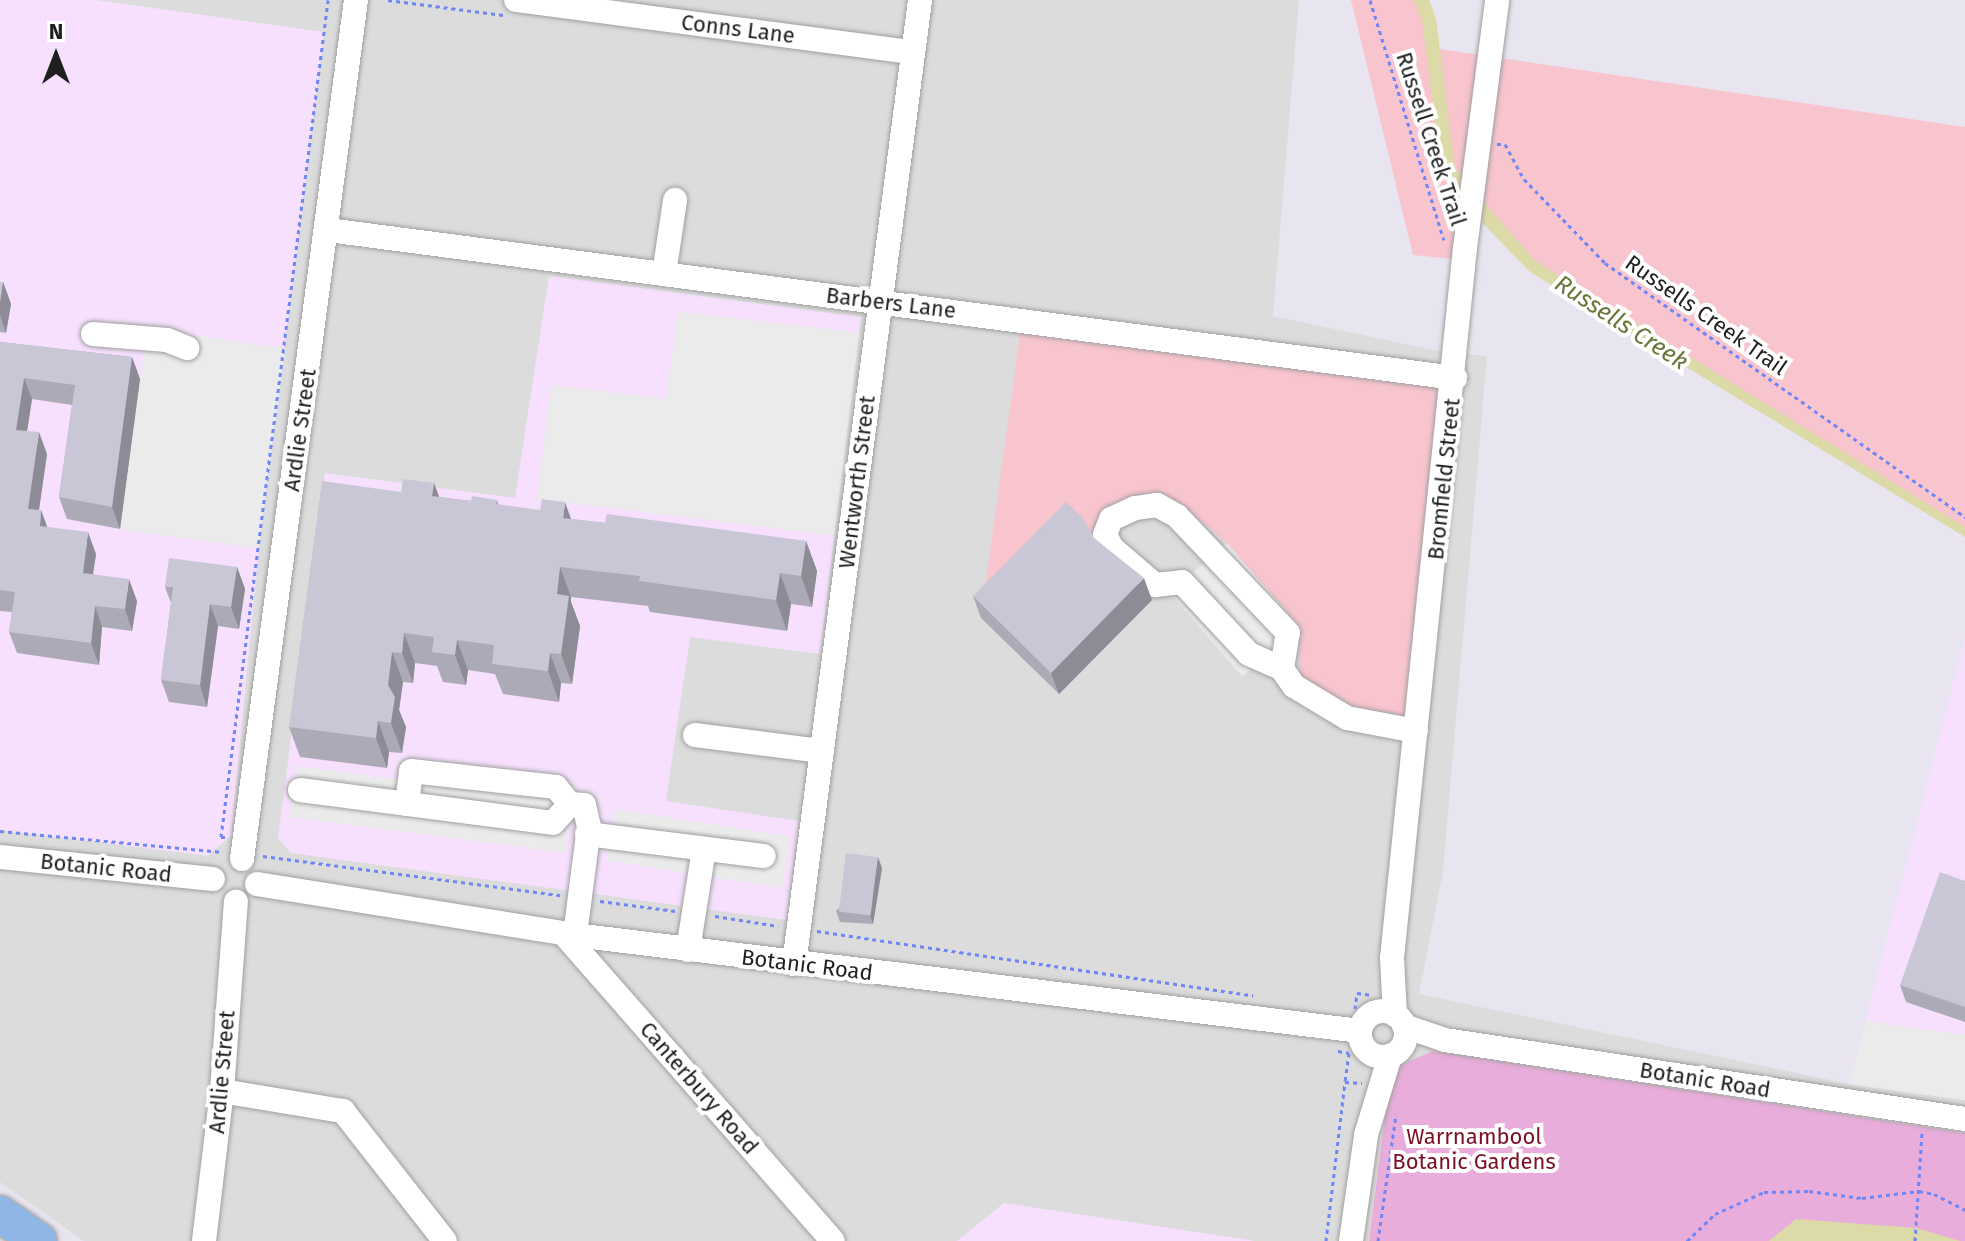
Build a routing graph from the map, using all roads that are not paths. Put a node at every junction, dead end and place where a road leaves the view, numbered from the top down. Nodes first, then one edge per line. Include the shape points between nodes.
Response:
1 (356, 0) edge
2 (516, 0) edge
3 (920, 0) edge
4 (1497, 0) edge
5 (913, 52) junction
6 (675, 200) dead end
7 (328, 230) junction
8 (664, 274) junction
9 (880, 302) junction
10 (93, 334) dead end
11 (187, 348) dead end
12 (1455, 378) junction
13 (1209, 550) junction
14 (1182, 582) junction
15 (1282, 669) junction
16 (1416, 731) junction
17 (695, 735) dead end
18 (822, 751) junction
19 (300, 790) dead end
20 (407, 804) junction
21 (570, 804) junction
22 (587, 834) junction
23 (704, 849) junction
24 (243, 851) junction
25 (764, 856) dead end
26 (0, 857) edge
27 (213, 879) junction
28 (257, 884) junction
29 (236, 902) junction
30 (569, 935) junction
31 (688, 950) junction
32 (794, 964) junction
33 (1379, 1027) junction
34 (1445, 1040) junction
35 (1394, 1054) junction
36 (222, 1091) junction
37 (1965, 1119) edge
38 (1366, 1135) junction
39 (0, 1214) edge
40 (39, 1241) edge
41 (204, 1241) edge
42 (445, 1241) edge
43 (833, 1241) edge
44 (1351, 1241) edge

1 - 7 street, Ardlie Street
2 - 5 street, Conns Lane
3 - 5 street, Wentworth Street
4 - 12 street, Bromfield Street via 1475,174 1463,227
5 - 9 street, Wentworth Street
6 - 8 street
7 - 8 street, Barbers Lane
7 - 24 street, Ardlie Street
8 - 9 street, Barbers Lane
9 - 12 street, Barbers Lane
9 - 18 street, Wentworth Street
10 - 11 street via 167,340
12 - 16 street, Bromfield Street
13 - 14 street
13 - 14 street via 1177,516 1157,505 1111,519 1105,535 1112,548 1155,585
13 - 15 street via 1288,633
14 - 15 street via 1249,654
15 - 16 street via 1294,686 1347,718
16 - 33 street, Bromfield Street via 1392,958
17 - 18 street
18 - 32 street, Wentworth Street
19 - 20 street
20 - 21 street via 553,823
20 - 21 street via 411,771 556,787
21 - 22 street via 584,805
22 - 23 street
22 - 30 street via 580,898
23 - 25 street
23 - 31 street
24 - 27 street via 222,862
24 - 28 street
26 - 27 street, Botanic Road
27 - 29 street via 222,898
28 - 29 street via 250,897
28 - 30 street, Botanic Road
29 - 36 street, Ardlie Street
30 - 31 street, Botanic Road
30 - 43 street, Canterbury Road
31 - 32 street, Botanic Road
32 - 33 street, Botanic Road
33 - 34 street, Botanic Road
33 - 35 street via 1377,1057
33 - 38 street, Bromfield Street
34 - 35 street, Botanic Road
34 - 37 street, Botanic Road
35 - 38 street, Bromfield Street
36 - 41 street, Ardlie Street
36 - 42 street via 343,1111
38 - 44 street, Bromfield Street
39 - 40 highway

